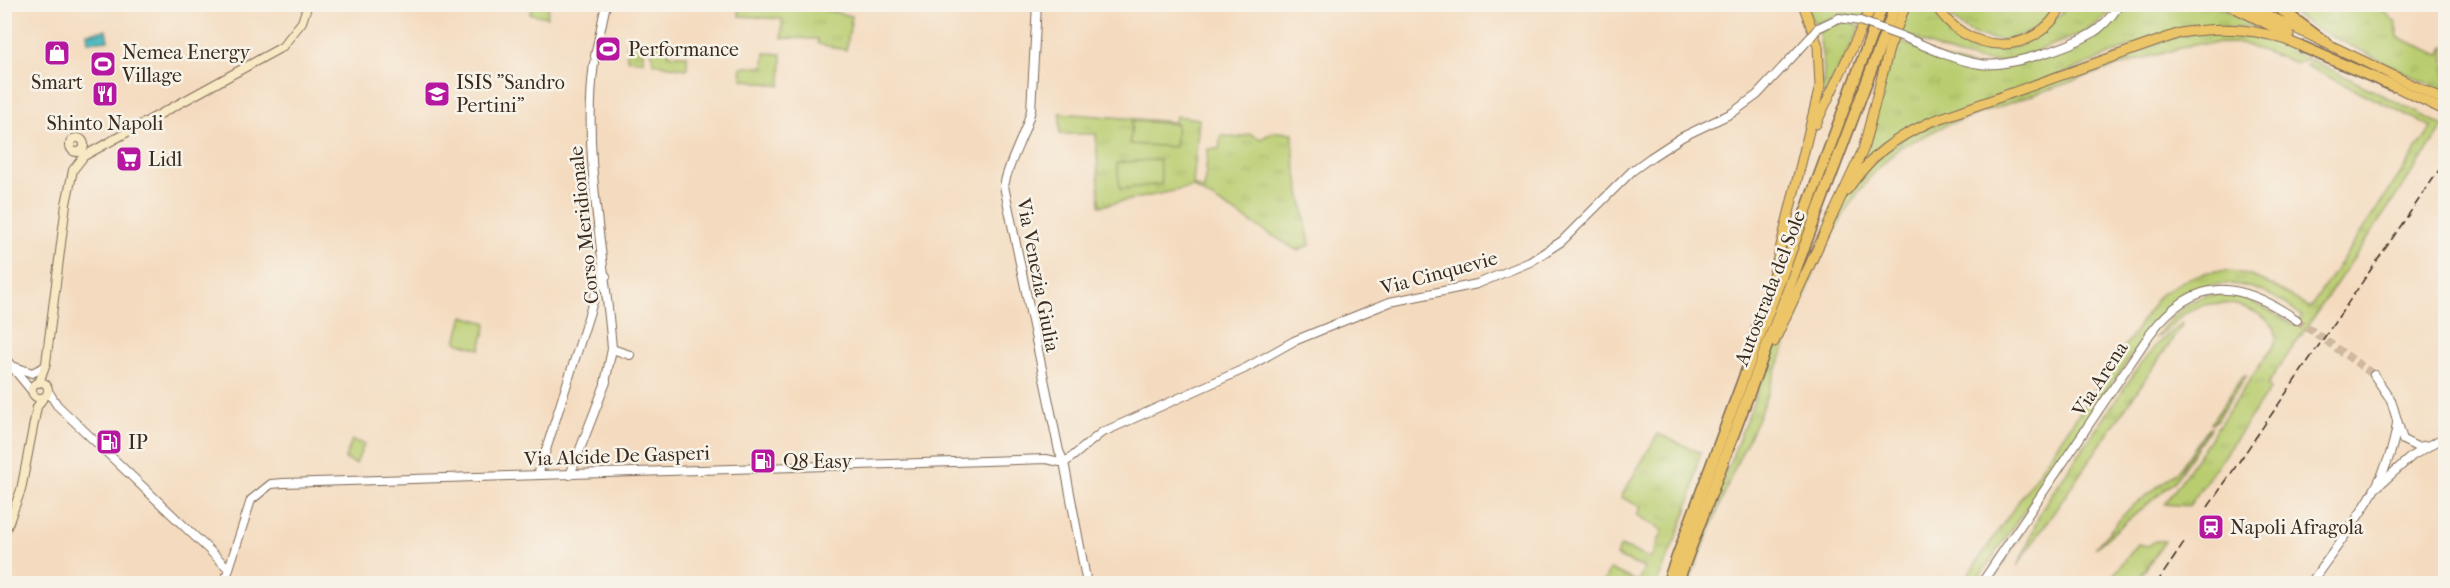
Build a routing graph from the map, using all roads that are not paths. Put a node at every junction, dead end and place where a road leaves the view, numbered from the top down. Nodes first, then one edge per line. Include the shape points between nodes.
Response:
1 (308, 4) edge
2 (606, 4) edge
3 (1803, 4) edge
4 (1873, 4) edge
5 (1883, 4) edge
6 (1896, 4) edge
7 (1906, 4) edge
8 (1935, 4) edge
9 (2063, 4) edge
10 (2120, 4) edge
11 (2227, 4) edge
12 (2246, 4) edge
13 (2274, 4) edge
14 (1037, 5) edge
15 (2307, 39) junction
16 (2325, 42) joint
17 (2393, 86) joint
18 (2445, 101) edge
19 (2445, 111) edge
20 (104, 144) junction
21 (1804, 154) junction
22 (73, 171) junction
23 (1846, 190) junction
24 (606, 279) junction
25 (2297, 320) tunnel mouth
26 (612, 349) junction
27 (630, 355) dead end
28 (4, 357) edge
29 (46, 365) junction
30 (13, 366) junction
31 (2374, 375) tunnel mouth
32 (41, 391) junction
33 (1735, 398) junction
34 (2397, 423) junction
35 (2445, 436) edge
36 (2430, 444) junction
37 (1728, 449) junction
38 (1064, 462) junction
39 (538, 475) junction
40 (570, 475) junction
41 (2372, 493) junction
42 (4, 535) edge
43 (228, 568) junction
44 (224, 584) edge
45 (1087, 584) edge
46 (1667, 584) edge
47 (1677, 584) edge
48 (1981, 584) edge
49 (2310, 584) edge

1 - 20 main road via 302,22 282,47
2 - 24 street, Corso Meridionale via 591,84
3 - 21 highway via 1813,28 1820,69 1820,86
4 - 21 highway
5 - 33 highway, Autostrada del Sole
6 - 37 highway, Autostrada del Sole
7 - 23 highway via 1889,49 1863,150
8 - 9 highway via 1964,36 2000,45 2036,35 2050,24
10 - 38 street, Via Cinquevie, bridge via 2090,35 2002,64 1967,62 1860,21 1839,18 1818,28 1757,95 1732,113 1682,137 1632,171 1562,241 1530,262 1477,284 1390,302 1294,341 1244,369 1101,433
11 - 15 highway
12 - 15 highway
13 - 15 highway
14 - 38 street, Via Venezia Giulia via 1028,126 1004,186 1039,362
15 - 16 highway
15 - 17 highway
15 - 23 highway via 2223,28 2180,33 1902,135 1873,156
16 - 18 highway
17 - 19 highway
20 - 22 main road via 84,156
20 - 22 main road via 76,137 71,140
21 - 33 highway via 1776,266
22 - 29 main road
23 - 37 highway via 1784,316
24 - 26 street, Corso Meridionale
24 - 39 street via 599,283
25 - 48 street, Via Arena via 2264,299 2234,290 2207,291 2178,304 2150,334
26 - 27 street
26 - 40 street, Corso Meridionale via 606,382
28 - 30 street
29 - 30 street via 36,373
29 - 32 main road
30 - 32 street
31 - 34 street via 2391,400
32 - 42 main road via 21,490
32 - 43 street
33 - 46 highway, Autostrada del Sole
34 - 36 street via 2406,443 2417,447
34 - 41 street via 2392,451
35 - 36 street
36 - 41 street via 2400,465
37 - 47 highway, Autostrada del Sole
38 - 40 street, Via Alcide De Gasperi via 1046,459
38 - 45 street
39 - 40 street, Via Alcide De Gasperi
39 - 43 street, Via Alcide De Gasperi via 271,484 251,500
41 - 49 street
43 - 44 street, Via Alcide De Gasperi

